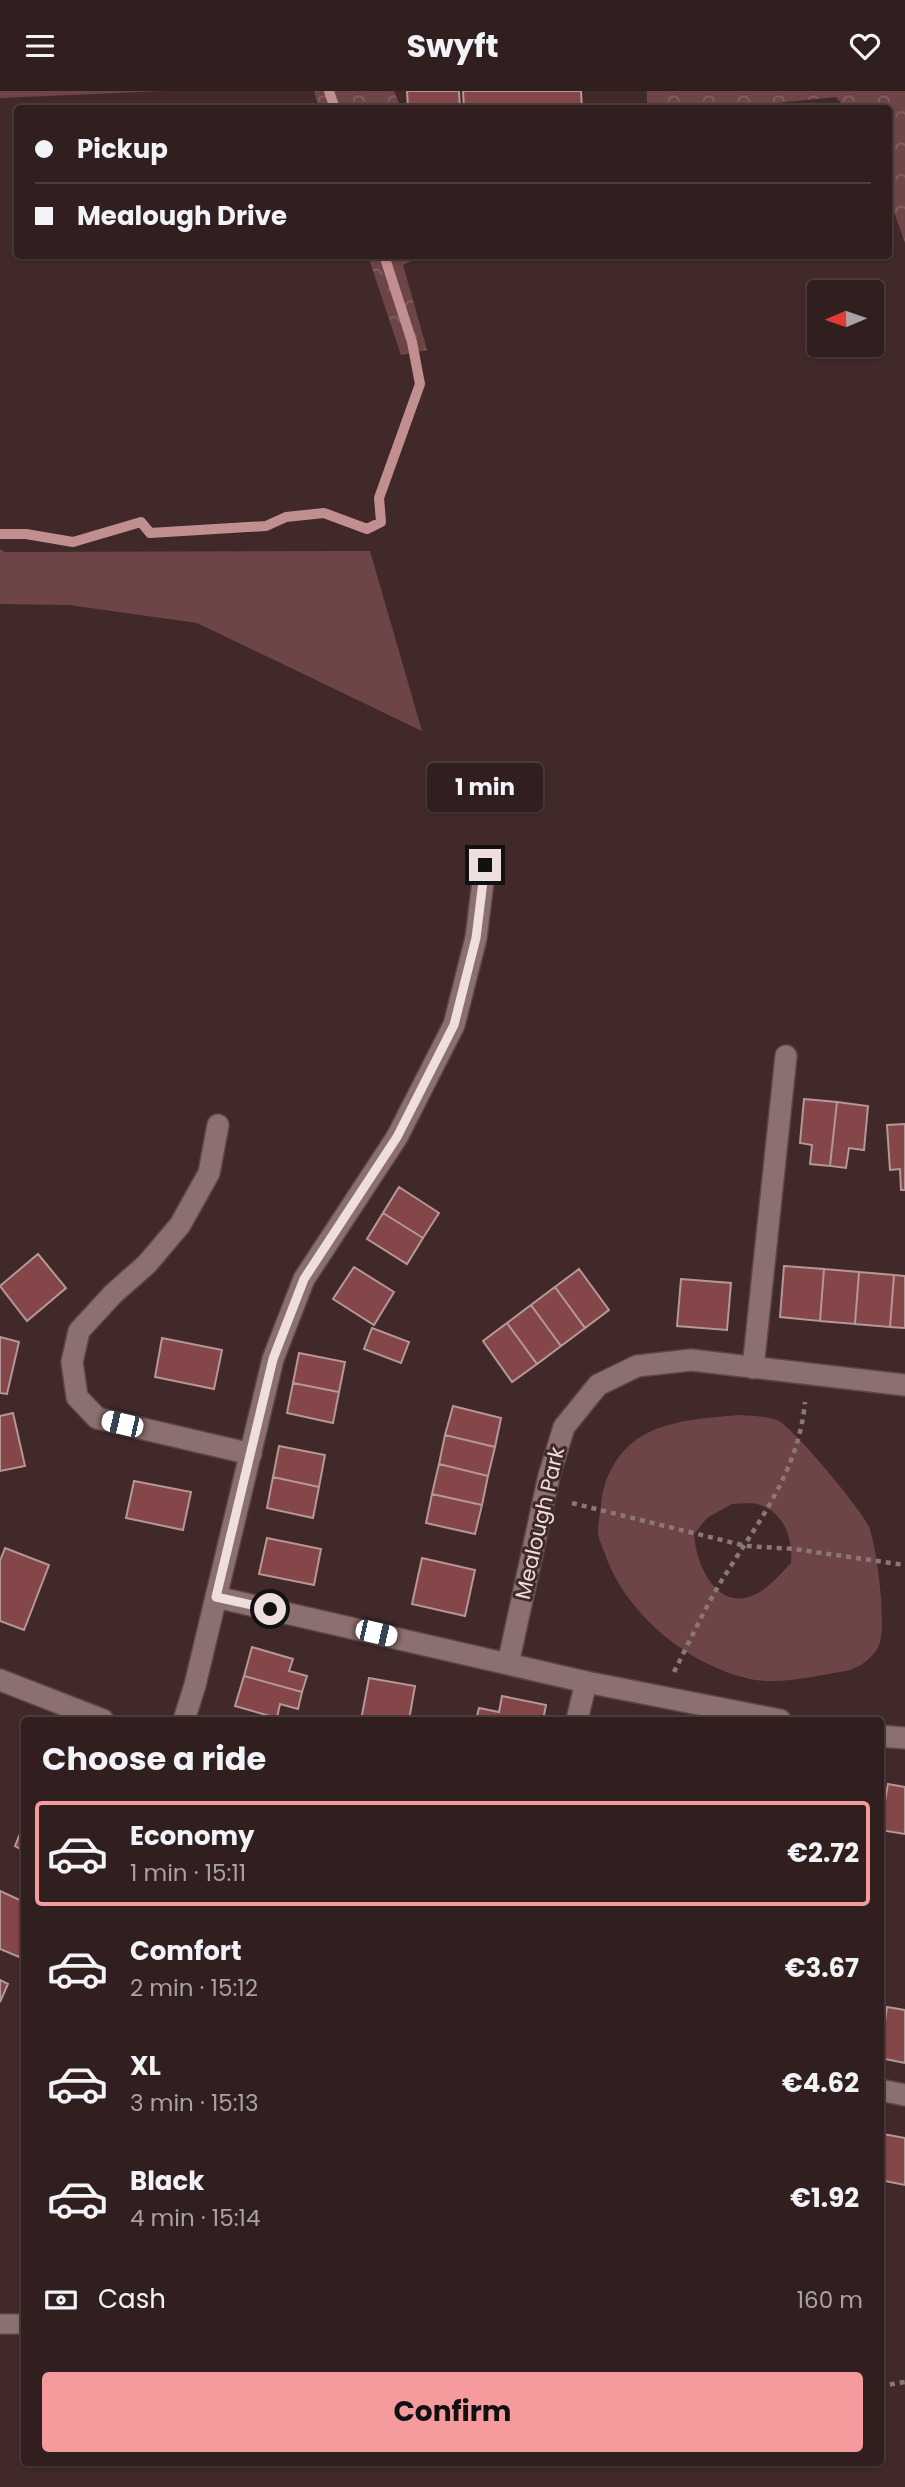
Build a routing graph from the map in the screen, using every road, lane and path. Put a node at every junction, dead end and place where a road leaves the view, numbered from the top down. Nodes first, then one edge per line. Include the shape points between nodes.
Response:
1 (485, 865) dead end
2 (786, 1056) dead end
3 (218, 1125) dead end
4 (753, 1367) junction
5 (808, 1374) junction
6 (905, 1385) edge
7 (251, 1454) junction
8 (544, 1497) junction
9 (746, 1546) junction
10 (905, 1565) edge
11 (216, 1597) junction
12 (508, 1664) junction
13 (0, 1680) edge
14 (586, 1682) junction
15 (661, 1697) junction
16 (95, 1717) edge
17 (185, 1717) edge
18 (579, 1717) edge
19 (740, 1717) edge
20 (884, 1735) edge
21 (905, 1738) edge
22 (884, 2091) edge
23 (905, 2095) edge
24 (0, 2324) edge
25 (21, 2324) edge
26 (905, 2382) edge
27 (884, 2385) edge

1 - 7 street via 476,938 454,1025 397,1137 304,1279 273,1359
2 - 4 street
3 - 7 street via 209,1173 180,1225 79,1331 72,1362 77,1397 97,1418
4 - 5 street, Mealough Park
4 - 8 street, Mealough Park via 691,1360 637,1366 598,1385 564,1427
5 - 6 street, Mealough Park
5 - 9 path via 802,1433 783,1483
7 - 11 street
8 - 9 path
8 - 12 street, Mealough Park
9 - 10 path
9 - 15 path via 726,1573
11 - 12 street
11 - 17 street
12 - 14 street
13 - 16 street
14 - 15 street
14 - 18 street
15 - 19 street
20 - 21 street
22 - 23 street
24 - 25 lane
26 - 27 path

